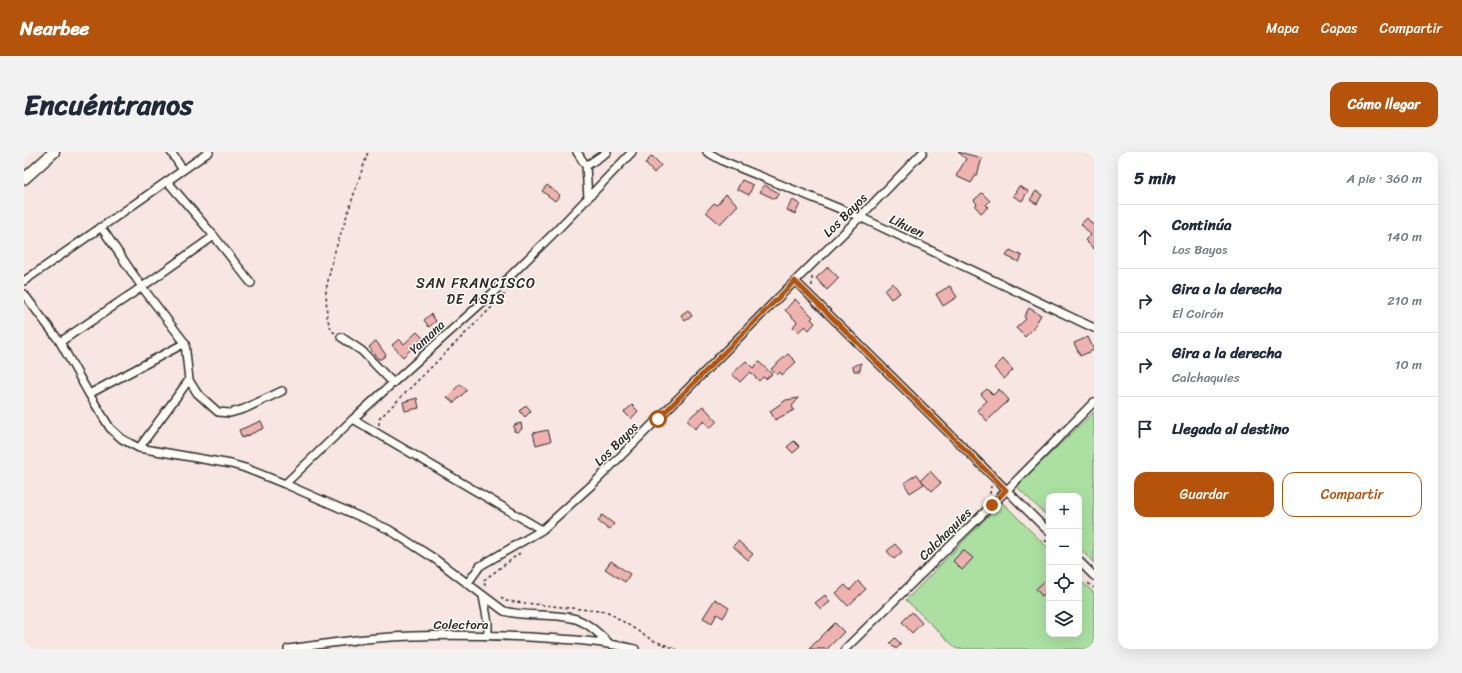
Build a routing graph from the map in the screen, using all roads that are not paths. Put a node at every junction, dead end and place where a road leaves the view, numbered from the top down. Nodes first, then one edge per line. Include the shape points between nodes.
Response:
1 (54, 152) edge
2 (171, 152) edge
3 (209, 152) edge
4 (577, 152) edge
5 (607, 152) edge
6 (632, 152) edge
7 (707, 152) edge
8 (923, 152) edge
9 (586, 166) junction
10 (183, 170) junction
11 (24, 179) edge
12 (167, 181) junction
13 (588, 198) junction
14 (860, 217) junction
15 (101, 227) junction
16 (214, 236) junction
17 (24, 281) edge
18 (795, 281) junction
19 (251, 283) dead end
20 (142, 287) junction
21 (24, 294) edge
22 (1094, 328) edge
23 (341, 337) road end
24 (60, 342) junction
25 (185, 343) junction
26 (189, 380) junction
27 (393, 383) junction
28 (282, 391) dead end
29 (89, 394) junction
30 (1094, 402) edge
31 (353, 419) junction
32 (139, 448) junction
33 (285, 484) junction
34 (1006, 490) junction
35 (1046, 529) edge
36 (542, 530) junction
37 (1082, 564) edge
38 (1094, 576) edge
39 (467, 584) junction
40 (483, 596) junction
41 (488, 636) junction
42 (610, 644) junction
43 (288, 649) edge
44 (635, 649) edge
45 (846, 649) edge

1 - 11 street
2 - 10 street
3 - 10 street
4 - 9 street
5 - 9 street
6 - 13 street, Yamana
7 - 14 street, Lihuen via 723,161
8 - 14 street, Los Bayos
9 - 13 street
10 - 12 street
12 - 15 street
12 - 16 street
13 - 27 street, Yamana via 496,290
14 - 18 street, Los Bayos
14 - 22 street, Lihuen
15 - 17 street
15 - 20 street
16 - 19 street
16 - 20 street
18 - 34 street
18 - 36 street, Los Bayos via 600,476
20 - 24 street
20 - 25 street
21 - 24 street
23 - 27 street via 362,351
24 - 29 street
25 - 26 street
25 - 29 street
26 - 28 street via 196,393 218,412 230,413 244,409
26 - 32 street
27 - 31 street, Yamana
29 - 32 street via 110,428 122,439
30 - 34 street, Calchaquies
31 - 33 street, Yamana
31 - 36 street
32 - 33 street via 231,464
33 - 39 street via 388,529 435,559
34 - 35 street
34 - 45 street, Calchaquies
36 - 39 street, Los Bayos via 480,566
37 - 38 street
39 - 40 street
40 - 41 street
40 - 42 street via 504,611 516,614 573,618 588,625
41 - 42 street, Colectora via 566,639
41 - 43 street, Colectora via 379,638
42 - 44 street, Colectora

